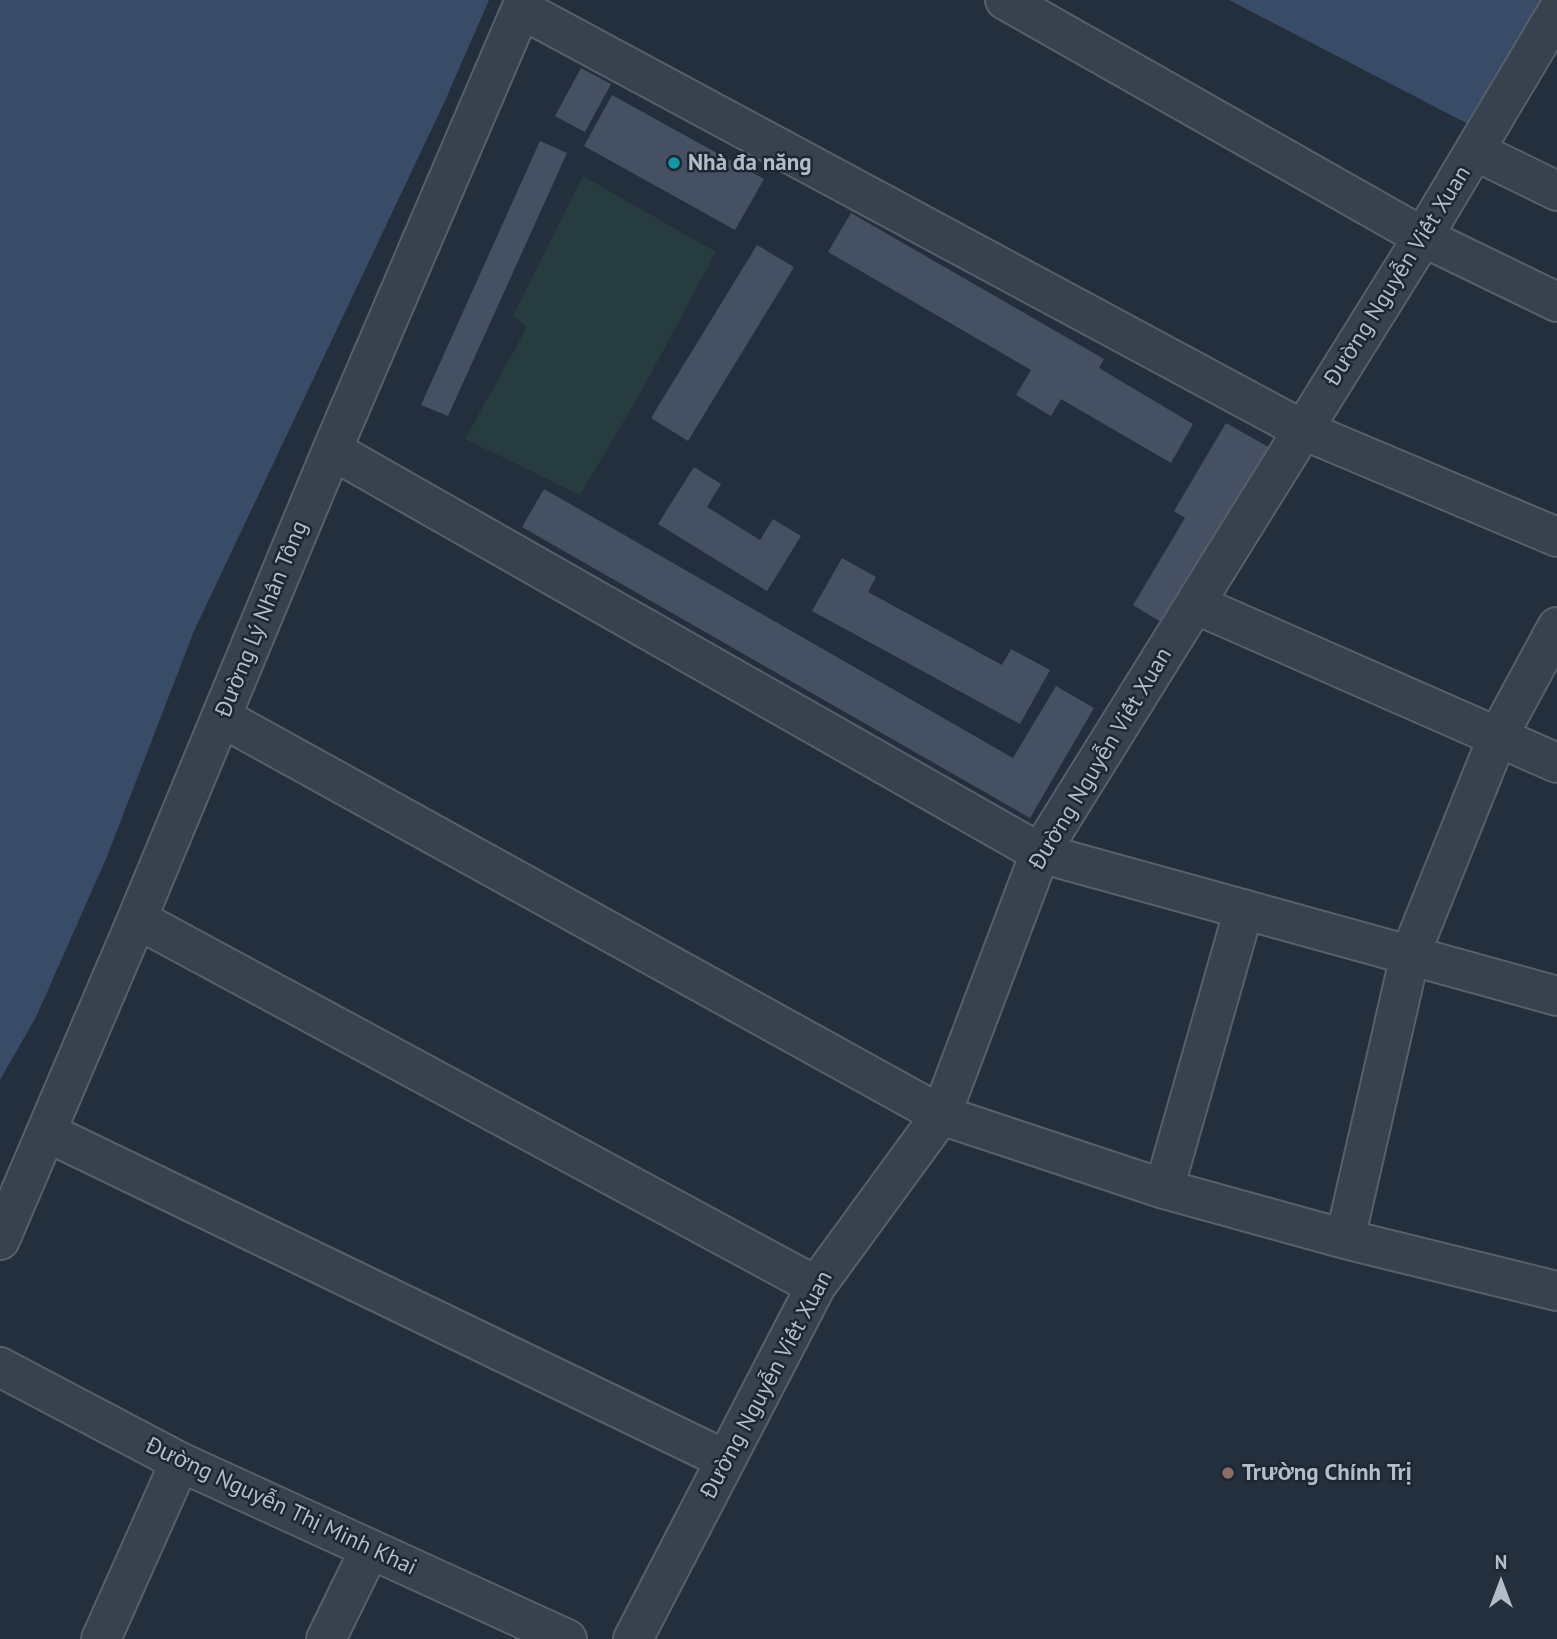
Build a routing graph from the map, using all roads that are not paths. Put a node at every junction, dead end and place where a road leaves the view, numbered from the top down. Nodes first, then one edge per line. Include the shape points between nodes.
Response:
1 (1005, 0) edge
2 (523, 4) edge
3 (1557, 12) edge
4 (1475, 151) junction
5 (1557, 191) edge
6 (1423, 237) junction
7 (1557, 302) edge
8 (1303, 430) junction
9 (332, 450) junction
10 (1557, 537) edge
11 (1195, 604) junction
12 (1557, 627) edge
13 (221, 717) junction
14 (1498, 736) junction
15 (1557, 763) edge
16 (1040, 853) junction
17 (1244, 909) junction
18 (137, 919) junction
19 (1410, 955) junction
20 (1557, 996) edge
21 (941, 1115) junction
22 (46, 1132) junction
23 (1164, 1189) junction
24 (1345, 1239) junction
25 (0, 1240) edge
26 (816, 1286) junction
27 (1557, 1291) edge
28 (0, 1367) edge
29 (726, 1460) junction
30 (180, 1462) junction
31 (370, 1549) junction
32 (101, 1639) edge
33 (326, 1639) edge
34 (567, 1639) edge
35 (633, 1639) edge

1 - 6 street
2 - 8 street
2 - 9 street, Đường Lý Nhân Tông
3 - 4 street, Đường Nguyễn Viết Xuan
4 - 5 street
4 - 6 street, Đường Nguyễn Viết Xuan
6 - 7 street
6 - 8 street, Đường Nguyễn Viết Xuan
8 - 10 street
8 - 11 street, Đường Nguyễn Viết Xuan
9 - 13 street, Đường Lý Nhân Tông
9 - 16 street
11 - 14 street
11 - 16 street, Đường Nguyễn Viết Xuan
12 - 14 street
13 - 18 street, Đường Lý Nhân Tông
13 - 21 street
14 - 15 street
14 - 19 street
16 - 17 street
16 - 21 street, Đường Nguyễn Viết Xuan
17 - 19 street
17 - 23 street
18 - 22 street, Đường Lý Nhân Tông
18 - 26 street
19 - 20 street
19 - 24 street
21 - 23 street
21 - 26 street, Đường Nguyễn Viết Xuan
22 - 25 street, Đường Lý Nhân Tông
22 - 29 street
23 - 24 street
24 - 27 street
26 - 29 street, Đường Nguyễn Viết Xuan
28 - 30 street, Đường Nguyễn Thị Minh Khai
29 - 35 street, Đường Nguyễn Viết Xuan
30 - 31 street, Đường Nguyễn Thị Minh Khai
30 - 32 street
31 - 33 street
31 - 34 street, Đường Nguyễn Thị Minh Khai

